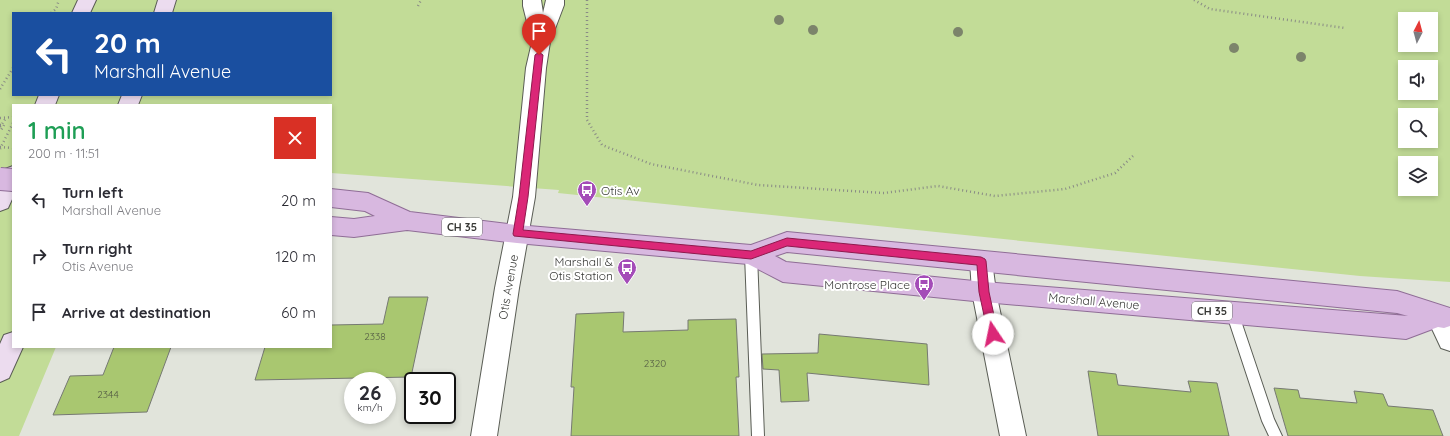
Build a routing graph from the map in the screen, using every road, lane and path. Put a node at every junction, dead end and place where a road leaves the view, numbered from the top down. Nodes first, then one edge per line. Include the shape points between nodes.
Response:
1 (59, 0) edge
2 (87, 0) edge
3 (167, 0) edge
4 (421, 0) edge
5 (532, 0) edge
6 (555, 0) edge
7 (587, 0) edge
8 (1194, 0) edge
9 (418, 6) dead end
10 (56, 9) joint
11 (52, 12) edge
12 (81, 12) edge
13 (163, 12) edge
14 (1345, 28) dead end
15 (541, 42) junction
16 (12, 70) edge
17 (0, 90) edge
18 (6, 117) junction
19 (12, 117) edge
20 (0, 118) edge
21 (12, 125) edge
22 (0, 126) edge
23 (0, 132) edge
24 (0, 148) edge
25 (12, 148) edge
26 (1134, 156) dead end
27 (12, 177) edge
28 (0, 179) edge
29 (12, 180) edge
30 (332, 198) edge
31 (0, 202) edge
32 (407, 221) junction
33 (332, 226) edge
34 (517, 234) junction
35 (751, 255) junction
36 (981, 261) junction
37 (984, 292) junction
38 (1232, 312) junction
39 (1444, 317) edge
40 (1450, 340) edge
41 (12, 345) edge
42 (0, 370) edge
43 (484, 436) edge
44 (758, 436) edge
45 (1013, 436) edge
46 (1276, 436) edge

1 - 10 path
2 - 12 street
3 - 13 street
4 - 9 path
5 - 15 street, Otis Avenue
6 - 15 street, Otis Avenue
7 - 26 path via 587,120 602,145 651,164 758,185 884,194 938,186 995,196 1065,189 1115,173
8 - 14 path via 1210,9
10 - 11 path
15 - 34 street, Otis Avenue via 536,68 524,197
16 - 17 path
18 - 19 path
18 - 20 path
18 - 22 path
21 - 24 path
22 - 23 path via 4,125
24 - 25 path, bridge
27 - 31 street
28 - 29 main road, bridge
30 - 32 main road, Marshall Avenue / CH 35 via 368,202
32 - 33 main road, Marshall Avenue / CH 35 via 354,228
32 - 34 main road, Marshall Avenue / CH 35
34 - 35 main road, Marshall Avenue / CH 35
34 - 43 street, Otis Avenue
35 - 36 main road, Marshall Avenue / CH 35 via 787,242
35 - 37 main road, Marshall Avenue / CH 35 via 782,272
35 - 44 lane
36 - 37 street
36 - 39 main road, Marshall Avenue / CH 35 via 1397,302
37 - 38 main road, Marshall Avenue / CH 35
37 - 45 street
38 - 39 main road, Marshall Avenue / CH 35 via 1406,328
38 - 46 lane via 1268,421
39 - 40 street
41 - 42 street

